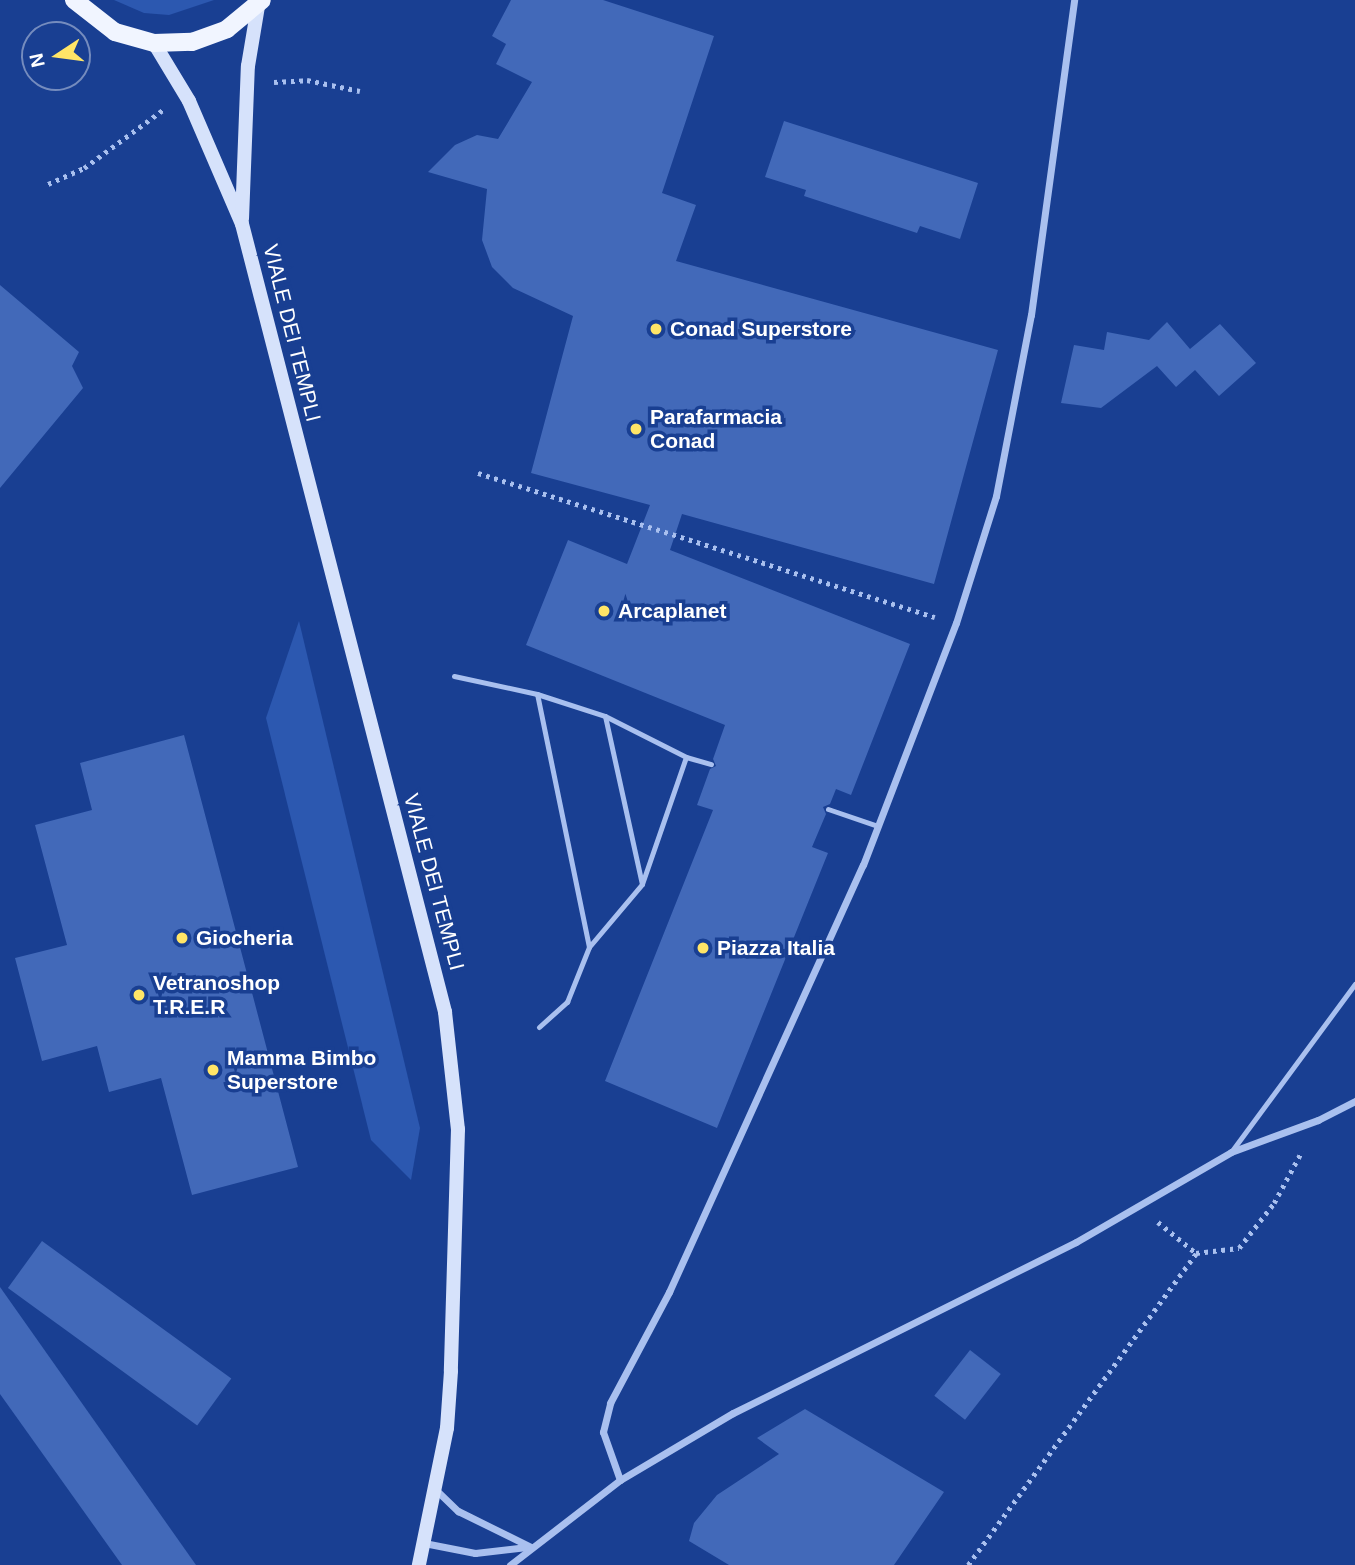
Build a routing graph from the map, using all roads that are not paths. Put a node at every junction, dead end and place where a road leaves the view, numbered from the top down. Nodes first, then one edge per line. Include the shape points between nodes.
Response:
1 (74, 0) edge
2 (1074, 0) edge
3 (260, 3) edge
4 (154, 43) junction
5 (242, 224) junction
6 (454, 676) dead end
7 (537, 694) junction
8 (605, 716) junction
9 (686, 757) junction
10 (712, 764) dead end
11 (828, 809) dead end
12 (878, 826) junction
13 (642, 884) junction
14 (589, 947) junction
15 (1355, 984) edge
16 (539, 1027) dead end
17 (1355, 1101) edge
18 (1231, 1152) junction
19 (620, 1480) junction
20 (435, 1489) junction
21 (424, 1543) junction
22 (531, 1547) junction
23 (419, 1565) edge
24 (510, 1565) edge

1 - 4 main road via 115,32
2 - 12 street via 1031,315 996,496 956,623
3 - 4 main road via 227,29 192,41
3 - 5 main road via 248,66
4 - 5 main road via 189,101
5 - 20 main road, VIALE DEI TEMPLI via 446,1012 458,1129 458,1219 448,1416
6 - 7 lane
7 - 8 lane
7 - 14 lane
8 - 9 lane
8 - 13 lane
9 - 10 lane
9 - 13 lane
11 - 12 lane
12 - 19 street via 669,1292 610,1403 603,1432
13 - 14 lane
14 - 16 lane via 567,1002
15 - 18 lane
17 - 18 street
18 - 19 street via 1141,1208 733,1413
19 - 22 street
20 - 21 main road, VIALE DEI TEMPLI
20 - 22 street via 458,1511
21 - 22 street via 475,1553
21 - 23 main road, VIALE DEI TEMPLI
22 - 24 street

